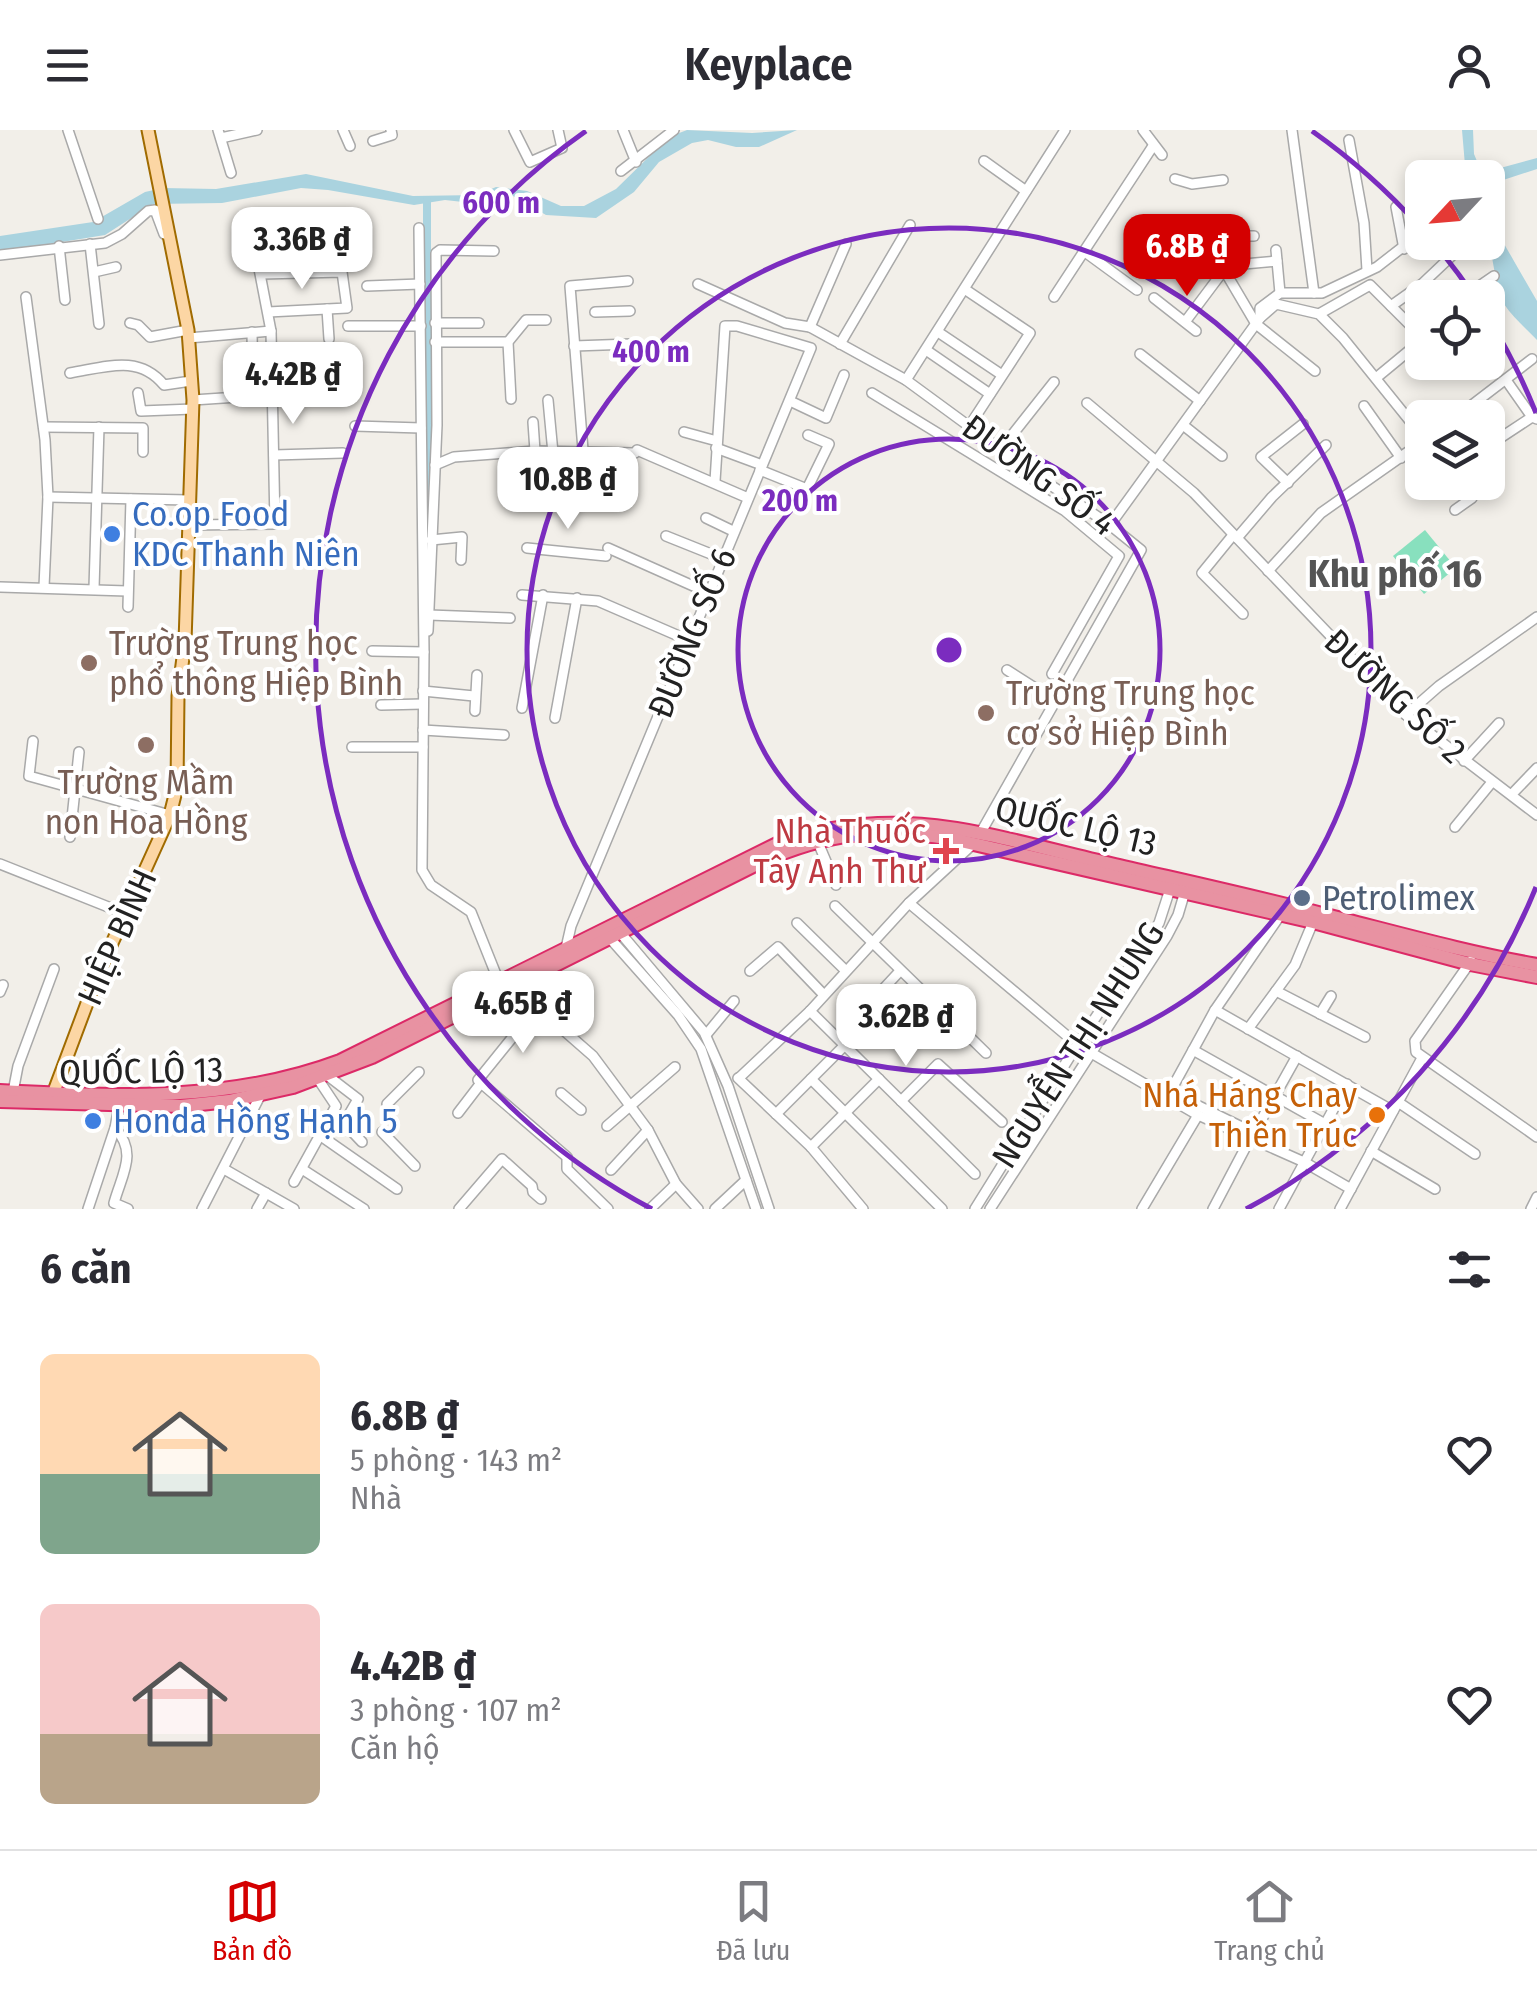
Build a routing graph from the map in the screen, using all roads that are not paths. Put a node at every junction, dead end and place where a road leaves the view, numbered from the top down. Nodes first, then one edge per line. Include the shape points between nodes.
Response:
1 (68, 130) edge
2 (148, 130) edge
3 (257, 130) edge
4 (343, 130) edge
5 (392, 130) edge
6 (514, 130) edge
7 (558, 130) edge
8 (624, 130) edge
9 (674, 130) edge
10 (1065, 130) edge
11 (1158, 130) edge
12 (1292, 130) edge
13 (220, 134) edge
14 (1350, 140) dead end
15 (373, 141) dead end
16 (350, 146) dead end
17 (1153, 146) junction
18 (1162, 155) dead end
19 (636, 162) junction
20 (984, 162) dead end
21 (621, 172) dead end
22 (231, 173) dead end
23 (1175, 179) dead end
24 (1223, 180) dead end
25 (1026, 191) junction
26 (1396, 207) dead end
27 (98, 219) dead end
28 (250, 222) dead end
29 (910, 225) dead end
30 (419, 228) dead end
31 (1254, 236) dead end
32 (90, 244) junction
33 (846, 244) dead end
34 (59, 246) junction
35 (1404, 249) joint
36 (494, 251) dead end
37 (1084, 252) junction
38 (0, 255) edge
39 (1447, 260) edge
40 (116, 266) dead end
41 (177, 268) junction
42 (1223, 268) junction
43 (1367, 270) junction
44 (94, 272) junction
45 (262, 274) junction
46 (1494, 276) dead end
47 (1488, 280) edge
48 (628, 281) dead end
49 (420, 284) junction
50 (698, 284) dead end
51 (367, 286) dead end
52 (966, 290) junction
53 (1136, 290) dead end
54 (1280, 293) junction
55 (1314, 293) junction
56 (26, 297) dead end
57 (1054, 298) dead end
58 (1154, 298) dead end
59 (65, 300) dead end
60 (1391, 306) junction
61 (327, 309) junction
62 (630, 310) dead end
63 (268, 312) junction
64 (595, 312) dead end
65 (1319, 314) junction
66 (546, 320) dead end
67 (1258, 321) junction
68 (1405, 321) edge
69 (130, 322) dead end
70 (1185, 322) junction
71 (435, 323) junction
72 (479, 323) dead end
73 (99, 324) dead end
74 (348, 326) dead end
75 (421, 326) junction
76 (810, 327) junction
77 (271, 331) junction
78 (1196, 331) dead end
79 (252, 332) junction
80 (938, 332) junction
81 (188, 334) junction
82 (329, 338) dead end
83 (435, 342) junction
84 (508, 342) junction
85 (632, 344) dead end
86 (840, 344) junction
87 (574, 346) junction
88 (926, 350) junction
89 (1405, 353) edge
90 (1140, 354) dead end
91 (1532, 359) dead end
92 (272, 364) junction
93 (1315, 371) dead end
94 (70, 373) dead end
95 (844, 374) dead end
96 (1002, 376) junction
97 (1376, 378) junction
98 (906, 380) junction
99 (1506, 380) junction
100 (192, 381) junction
101 (1054, 382) dead end
102 (346, 387) dead end
103 (138, 393) dead end
104 (872, 393) dead end
105 (990, 394) junction
106 (511, 399) dead end
107 (548, 400) dead end
108 (1478, 400) edge
109 (790, 401) junction
110 (1200, 401) junction
111 (1086, 403) dead end
112 (193, 404) junction
113 (1364, 406) dead end
114 (1405, 416) edge
115 (1534, 418) edge
116 (532, 422) dead end
117 (1303, 424) dead end
118 (970, 425) junction
119 (1182, 425) junction
120 (355, 426) dead end
121 (44, 427) junction
122 (100, 427) junction
123 (421, 428) junction
124 (684, 432) dead end
125 (808, 434) dead end
126 (1505, 435) edge
127 (716, 444) junction
128 (1326, 445) dead end
129 (583, 450) junction
130 (1001, 450) junction
131 (535, 451) junction
132 (554, 451) junction
133 (143, 452) dead end
134 (343, 453) dead end
135 (1405, 454) edge
136 (274, 455) junction
137 (1222, 456) dead end
138 (1401, 458) junction
139 (1156, 462) junction
140 (435, 465) junction
141 (761, 468) junction
142 (714, 481) junction
143 (1288, 482) junction
144 (556, 485) dead end
145 (508, 488) dead end
146 (48, 497) junction
147 (98, 498) junction
148 (131, 498) junction
149 (748, 498) junction
150 (188, 500) junction
151 (1469, 500) edge
152 (1454, 510) dead end
153 (706, 518) dead end
154 (1110, 524) junction
155 (187, 525) junction
156 (733, 530) junction
157 (666, 536) dead end
158 (1235, 536) junction
159 (431, 540) junction
160 (527, 548) dead end
161 (721, 558) junction
162 (461, 560) dead end
163 (1268, 572) junction
164 (0, 587) edge
165 (44, 588) junction
166 (94, 588) junction
167 (128, 590) junction
168 (709, 593) junction
169 (522, 594) dead end
170 (542, 596) junction
171 (577, 598) junction
172 (1095, 602) junction
173 (128, 606) dead end
174 (1106, 611) junction
175 (1243, 614) dead end
176 (429, 615) junction
177 (510, 618) dead end
178 (1537, 618) edge
179 (688, 640) junction
180 (424, 647) junction
181 (372, 651) dead end
182 (1007, 670) dead end
183 (1052, 674) dead end
184 (476, 675) dead end
185 (423, 691) junction
186 (474, 696) junction
187 (1054, 700) junction
188 (423, 704) junction
189 (381, 705) dead end
190 (522, 708) dead end
191 (475, 712) dead end
192 (1406, 715) junction
193 (556, 718) dead end
194 (1499, 723) dead end
195 (423, 730) junction
196 (504, 734) dead end
197 (33, 740) dead end
198 (352, 747) dead end
199 (422, 747) junction
200 (79, 752) dead end
201 (1464, 761) junction
202 (1537, 768) edge
203 (1492, 782) junction
204 (74, 786) junction
205 (1512, 794) junction
206 (170, 815) junction
207 (1537, 815) edge
208 (1455, 827) dead end
209 (70, 837) dead end
210 (976, 839) junction
211 (817, 840) junction
212 (0, 864) edge
213 (836, 885) dead end
214 (1179, 886) junction
215 (909, 903) junction
216 (835, 906) dead end
217 (126, 914) junction
218 (1281, 914) junction
219 (1313, 922) junction
220 (797, 924) dead end
221 (611, 931) junction
222 (870, 942) junction
223 (566, 948) junction
224 (1473, 959) junction
225 (1537, 965) edge
226 (54, 968) dead end
227 (845, 970) junction
228 (750, 971) dead end
229 (900, 972) junction
230 (1537, 977) edge
231 (522, 981) junction
232 (499, 982) junction
233 (1276, 991) junction
234 (823, 994) junction
235 (1332, 996) dead end
236 (734, 1001) dead end
237 (538, 1007) junction
238 (1216, 1010) junction
239 (810, 1011) junction
240 (860, 1014) dead end
241 (1320, 1014) junction
242 (1248, 1028) junction
243 (706, 1035) junction
244 (1066, 1035) dead end
245 (1365, 1037) dead end
246 (1077, 1044) junction
247 (845, 1045) junction
248 (1193, 1050) junction
249 (1090, 1052) junction
250 (986, 1053) dead end
251 (1298, 1056) junction
252 (1422, 1058) junction
253 (674, 1068) dead end
254 (419, 1072) dead end
255 (323, 1078) junction
256 (740, 1078) junction
257 (879, 1078) junction
258 (811, 1079) junction
259 (479, 1082) junction
260 (726, 1083) junction
261 (1346, 1084) junction
262 (6, 1091) edge
263 (560, 1093) dead end
264 (260, 1096) junction
265 (1274, 1098) junction
266 (53, 1099) junction
267 (901, 1100) junction
268 (0, 1101) edge
269 (387, 1104) dead end
270 (119, 1106) junction
271 (628, 1106) junction
272 (1395, 1107) junction
273 (581, 1110) dead end
274 (845, 1112) junction
275 (458, 1113) dead end
276 (776, 1114) junction
277 (1198, 1115) junction
278 (1002, 1122) dead end
279 (1325, 1124) junction
280 (607, 1126) dead end
281 (116, 1128) junction
282 (648, 1130) junction
283 (382, 1132) dead end
284 (321, 1136) junction
285 (1537, 1137) edge
286 (1251, 1138) junction
287 (362, 1142) dead end
288 (812, 1147) junction
289 (1371, 1150) junction
290 (1475, 1154) dead end
291 (1304, 1162) junction
292 (415, 1166) dead end
293 (302, 1168) junction
294 (224, 1169) junction
295 (612, 1170) dead end
296 (975, 1174) dead end
297 (746, 1180) junction
298 (294, 1182) dead end
299 (676, 1184) junction
300 (1434, 1188) dead end
301 (397, 1189) dead end
302 (1350, 1189) junction
303 (266, 1194) junction
304 (982, 1196) junction
305 (1537, 1197) edge
306 (541, 1200) dead end
307 (991, 1206) edge
308 (1341, 1206) edge
309 (604, 1208) edge
310 (88, 1209) edge
311 (128, 1209) edge
312 (202, 1209) edge
313 (257, 1209) edge
314 (294, 1209) edge
315 (364, 1209) edge
316 (459, 1209) edge
317 (650, 1209) edge
318 (698, 1209) edge
319 (715, 1209) edge
320 (756, 1209) edge
321 (769, 1209) edge
322 (863, 1209) edge
323 (942, 1209) edge
324 (975, 1209) edge
325 (1003, 1209) edge
326 (1142, 1209) edge
327 (1213, 1209) edge
328 (1279, 1209) edge
329 (1356, 1209) edge
330 (1531, 1209) edge

1 - 27 street
2 - 41 main road, HIỆP BÌNH
3 - 13 street
4 - 16 street
5 - 15 street
6 - 7 street via 530,162 562,148
8 - 19 street
9 - 19 street
10 - 25 street
11 - 17 street via 1143,130
12 - 55 street
13 - 22 street
14 - 43 street
17 - 18 street
17 - 37 street
19 - 21 street
20 - 25 street
23 - 24 street
25 - 52 street
26 - 35 street
28 - 45 street
29 - 86 street
30 - 49 street
31 - 42 street via 1200,234
32 - 34 street
32 - 41 street via 122,234 154,210
32 - 44 street
33 - 76 street
34 - 38 street
34 - 59 street
35 - 43 street
36 - 71 street via 437,251
37 - 53 street
37 - 57 street
39 - 60 street
40 - 44 street
41 - 81 main road, HIỆP BÌNH
42 - 54 street via 1276,255
42 - 67 street
42 - 70 street
43 - 55 street
44 - 73 street
45 - 61 street via 342,272 346,308
45 - 63 street
46 - 47 street
48 - 87 street via 571,284
49 - 51 street
49 - 75 street
50 - 76 street, ĐƯỜNG SỐ 4 via 784,323
52 - 80 street
52 - 96 street via 1030,333
54 - 55 street
54 - 67 street via 1260,308
56 - 121 street
58 - 70 street
60 - 65 street via 1370,285
60 - 68 street
61 - 63 street
61 - 82 street
62 - 64 street
63 - 77 street
65 - 67 street via 1276,304
65 - 97 street
66 - 84 street via 526,320
67 - 93 street
67 - 110 street
69 - 81 street via 150,336
70 - 78 street
71 - 72 street
71 - 83 street
74 - 75 street
75 - 123 street
76 - 86 street, ĐƯỜNG SỐ 4
77 - 79 street
77 - 92 street
79 - 81 street
79 - 112 street via 253,396
80 - 88 street
80 - 96 street
81 - 100 main road, HIỆP BÌNH
83 - 84 street
83 - 140 street
84 - 106 street
85 - 87 street
86 - 98 street, ĐƯỜNG SỐ 4
87 - 129 street
88 - 98 street
88 - 105 street
89 - 97 street
90 - 110 street
91 - 99 street
92 - 102 street via 345,363
92 - 136 street
94 - 100 street via 133,364 164,385
95 - 109 street via 826,418
96 - 105 street
97 - 114 street
98 - 118 street, ĐƯỜNG SỐ 4
99 - 108 street
99 - 115 street
100 - 112 main road, HIỆP BÌNH
101 - 130 street
103 - 112 street via 141,411
104 - 172 street via 1065,511 1119,556
105 - 118 street
107 - 132 street
109 - 127 street, ĐƯỜNG SỐ 6 via 811,348 725,326
109 - 141 street, ĐƯỜNG SỐ 6
110 - 119 street
111 - 139 street, ĐƯỜNG SỐ 2
112 - 150 main road, HIỆP BÌNH
113 - 138 street
115 - 126 street
116 - 131 street
117 - 143 street via 1260,457
118 - 130 street, ĐƯỜNG SỐ 4
119 - 137 street
119 - 139 street
120 - 123 street
121 - 122 street
121 - 146 street
122 - 133 street via 144,428
122 - 147 street
123 - 180 street
124 - 127 street
125 - 141 street via 828,444 807,489
127 - 141 street
127 - 142 street
128 - 143 street
129 - 132 street
129 - 142 street via 636,451
130 - 154 street, ĐƯỜNG SỐ 4
131 - 132 street
131 - 140 street via 454,457
131 - 145 street via 530,488
132 - 144 street
134 - 136 street
135 - 138 street
136 - 155 street via 275,524
138 - 163 street via 1321,513
139 - 154 street
139 - 158 street, ĐƯỜNG SỐ 2
140 - 159 street
141 - 149 street, ĐƯỜNG SỐ 6
142 - 149 street
143 - 158 street
146 - 147 street
146 - 165 street
147 - 148 street
147 - 166 street
148 - 150 street
148 - 167 street
149 - 156 street, ĐƯỜNG SỐ 6
150 - 155 main road, HIỆP BÌNH
151 - 152 street
153 - 156 street
154 - 174 street, ĐƯỜNG SỐ 4 via 1141,550
155 - 206 main road, HIỆP BÌNH via 177,787
156 - 161 street, ĐƯỜNG SỐ 6
157 - 161 street
158 - 163 street, ĐƯỜNG SỐ 2
158 - 175 street via 1202,573
159 - 162 street via 462,537
159 - 176 street
160 - 168 street via 607,552
161 - 168 street, ĐƯỜNG SỐ 6
163 - 192 street, ĐƯỜNG SỐ 2
164 - 165 street
165 - 166 street
166 - 167 street
167 - 173 street
168 - 179 street, ĐƯỜNG SỐ 6
169 - 170 street
170 - 171 street
170 - 190 street
171 - 179 street
171 - 193 street
172 - 174 street
172 - 183 street
174 - 187 street, ĐƯỜNG SỐ 4
176 - 177 street
176 - 180 street
178 - 192 street
179 - 223 street, ĐƯỜNG SỐ 6
180 - 181 street
180 - 185 street
182 - 187 street
184 - 186 street
185 - 186 street
185 - 188 street
186 - 191 street
187 - 210 street, ĐƯỜNG SỐ 4
188 - 189 street
188 - 195 street
192 - 201 street, ĐƯỜNG SỐ 2
194 - 201 street
195 - 196 street
195 - 199 street
197 - 204 street via 29,776
198 - 199 street
199 - 232 street via 424,875 471,912
200 - 204 street
201 - 203 street, ĐƯỜNG SỐ 2
202 - 205 street
203 - 205 street, ĐƯỜNG SỐ 2
203 - 208 street
204 - 206 street
204 - 209 street
205 - 207 street, ĐƯỜNG SỐ 2
206 - 217 main road, HIỆP BÌNH
210 - 211 highway, QUỐC LỘ 13 via 899,831
210 - 214 highway, QUỐC LỘ 13
210 - 215 street, ĐƯỜNG SỐ 4
210 - 221 highway, QUỐC LỘ 13 via 901,821 814,831 756,853
211 - 213 street
211 - 221 highway, QUỐC LỘ 13
212 - 217 street
214 - 218 highway, QUỐC LỘ 13
214 - 224 highway, QUỐC LỘ 13
214 - 246 street, NGUYỄN THỊ NHUNG
214 - 249 street, NGUYỄN THỊ NHUNG via 1166,936
215 - 222 street, ĐƯỜNG SỐ 4
215 - 244 street
216 - 222 street
217 - 266 main road, HIỆP BÌNH
218 - 219 highway, QUỐC LỘ 13
218 - 238 street
219 - 224 highway, QUỐC LỘ 13
219 - 233 street
220 - 227 street
221 - 223 highway, QUỐC LỘ 13
221 - 231 highway, QUỐC LỘ 13
221 - 243 street
221 - 297 street via 701,1049
222 - 227 street, ĐƯỜNG SỐ 4
222 - 229 street
223 - 232 highway, QUỐC LỘ 13
224 - 225 highway, QUỐC LỘ 13
224 - 230 highway, QUỐC LỘ 13
224 - 252 street via 1415,1041
226 - 262 street
227 - 234 street, ĐƯỜNG SỐ 4
228 - 234 street via 778,948
229 - 240 street
229 - 250 street
231 - 237 street
231 - 255 highway, QUỐC LỘ 13
232 - 266 highway, QUỐC LỘ 13 via 340,1061 290,1078 180,1094
233 - 241 street
233 - 242 street
234 - 239 street, ĐƯỜNG SỐ 4
235 - 241 street
236 - 243 street
237 - 259 street
237 - 271 street via 586,1047
238 - 242 street
238 - 248 street
239 - 247 street
239 - 256 street, ĐƯỜNG SỐ 4
241 - 245 street
242 - 251 street
243 - 260 street
246 - 249 street
246 - 304 street, NGUYỄN THỊ NHUNG
247 - 257 street
247 - 258 street
248 - 265 street
248 - 265 street via 1170,1092 1254,1134
249 - 277 street
249 - 307 street, NGUYỄN THỊ NHUNG
251 - 261 street
251 - 265 street
252 - 272 street
252 - 285 street
253 - 271 street
254 - 269 street
255 - 264 highway, QUỐC LỘ 13
255 - 284 street via 336,1106
255 - 287 street via 358,1099 344,1122
256 - 260 street
256 - 276 street
257 - 267 street
257 - 274 street
258 - 274 street
258 - 276 street
259 - 275 street
259 - 309 street via 567,1157 566,1169
260 - 321 street
261 - 272 street
261 - 279 street
262 - 266 highway, QUỐC LỘ 13
263 - 273 street
264 - 270 highway, QUỐC LỘ 13
264 - 294 street
265 - 279 street
266 - 268 highway, QUỐC LỘ 13
266 - 270 highway, QUỐC LỘ 13
267 - 278 street via 938,1064
267 - 296 street
270 - 281 street
271 - 280 street
271 - 282 street
272 - 289 street
272 - 290 street
274 - 288 street
274 - 323 street
276 - 288 street
277 - 286 street
277 - 326 street
279 - 291 street
281 - 310 street
281 - 311 street via 129,1150 114,1203
282 - 295 street
282 - 299 street
283 - 292 street
284 - 293 street
284 - 301 street
286 - 291 street
286 - 327 street
288 - 322 street
289 - 300 street
289 - 302 street
291 - 302 street
291 - 328 street
293 - 298 street
293 - 315 street
294 - 303 street
294 - 312 street
297 - 319 street
297 - 320 street
299 - 317 street
299 - 318 street
302 - 308 street
303 - 313 street
303 - 314 street
304 - 307 street
304 - 324 street, NGUYỄN THỊ NHUNG
305 - 330 street
306 - 316 street via 502,1159
307 - 325 street
308 - 329 street

